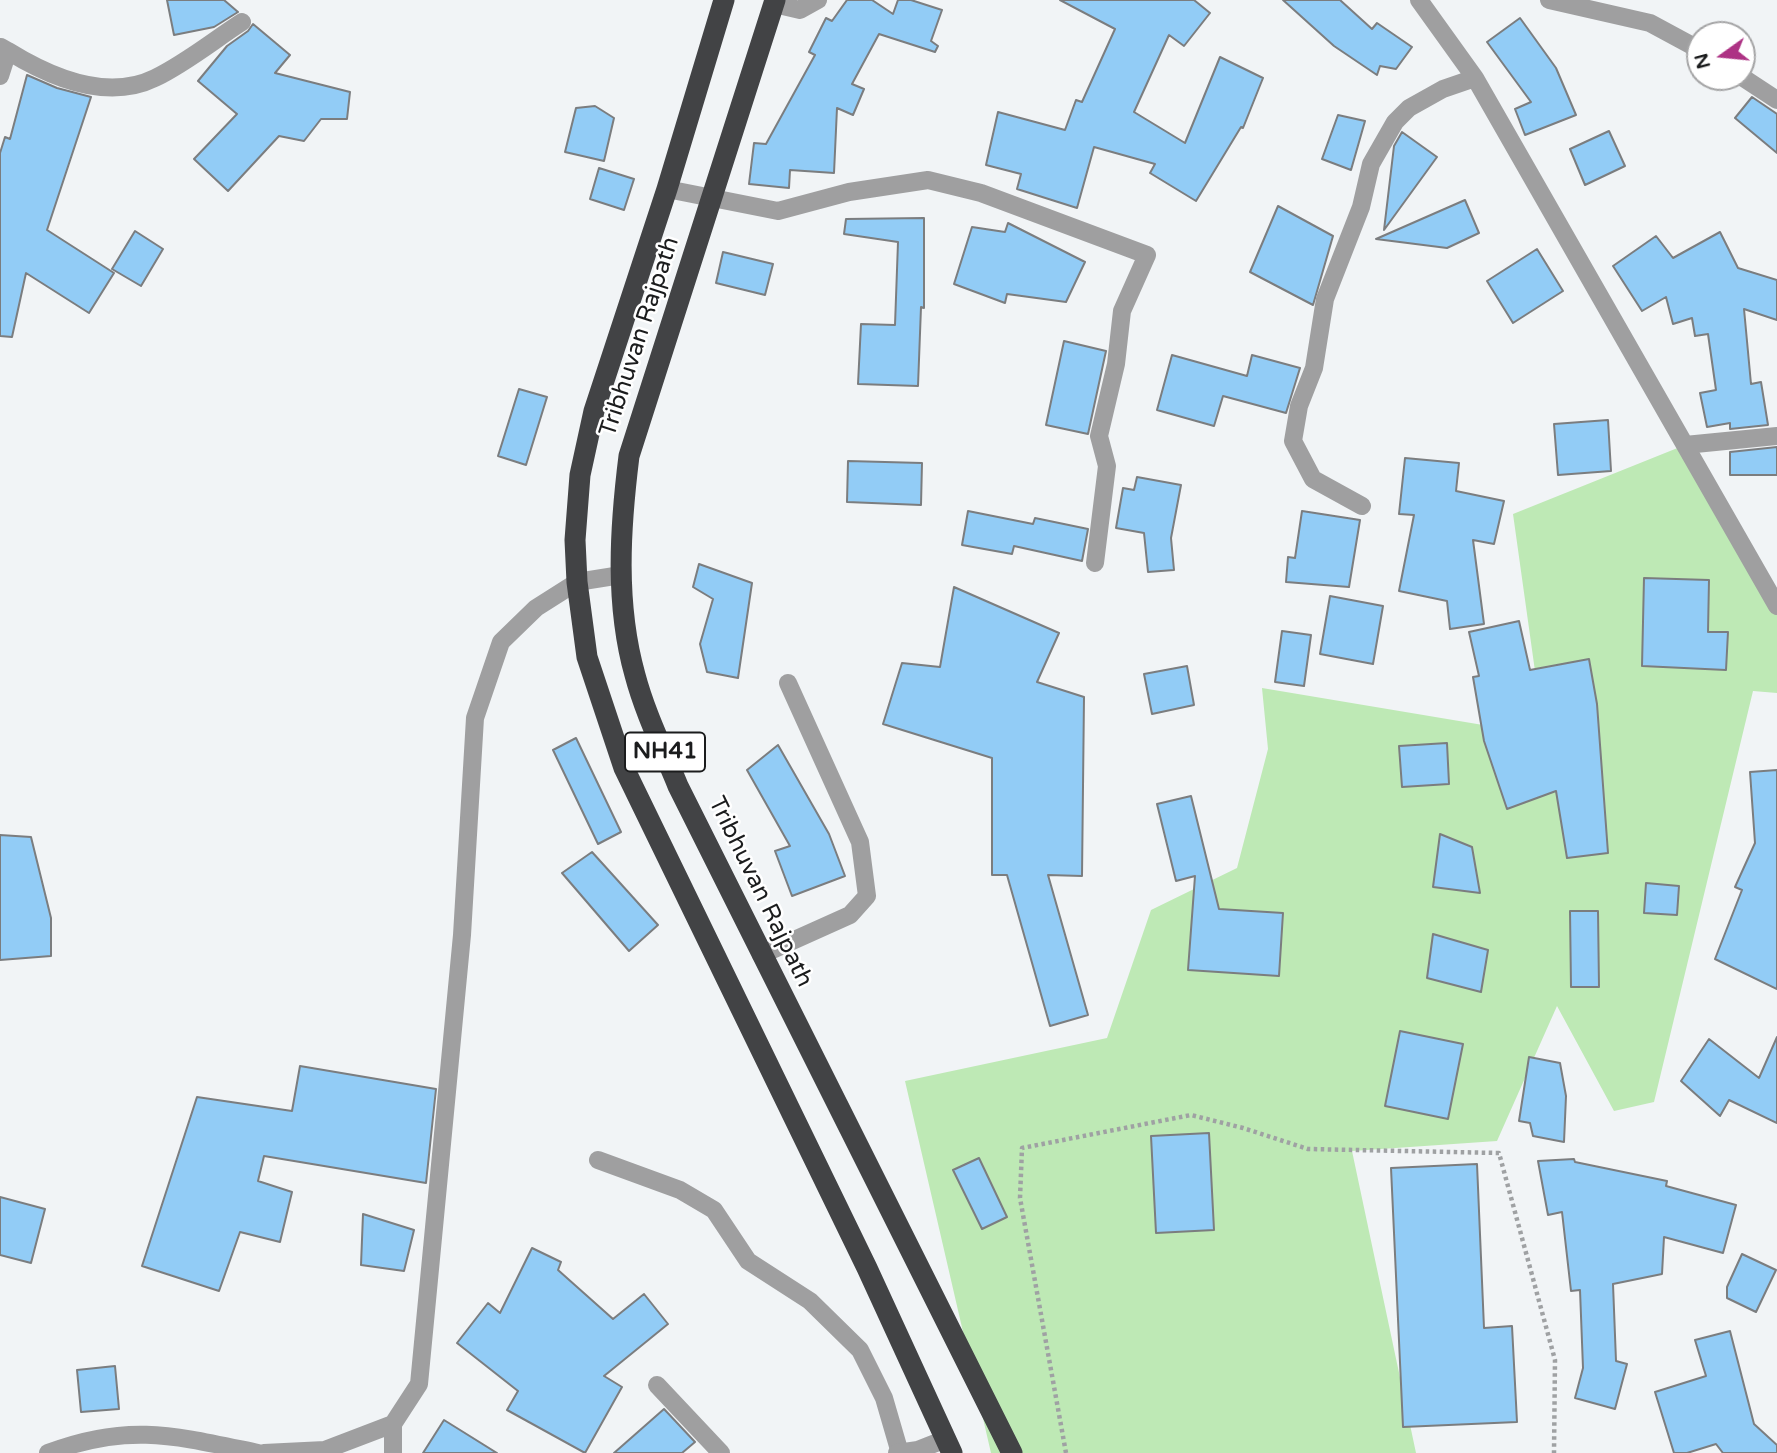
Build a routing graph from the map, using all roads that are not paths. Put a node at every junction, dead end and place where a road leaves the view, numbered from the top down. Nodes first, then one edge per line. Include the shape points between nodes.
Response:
1 (724, 0) edge
2 (818, 0) edge
3 (1419, 0) edge
4 (1549, 0) edge
5 (775, 2) edge
6 (242, 22) dead end
7 (1686, 42) edge
8 (4, 49) edge
9 (0, 76) edge
10 (1475, 78) junction
11 (1756, 86) edge
12 (1777, 100) edge
13 (667, 189) junction
14 (714, 200) junction
15 (1777, 436) edge
16 (1685, 445) junction
17 (1362, 506) dead end
18 (1096, 563) dead end
19 (621, 575) junction
20 (577, 582) junction
21 (1777, 606) edge
22 (788, 683) dead end
23 (761, 955) junction
24 (598, 1160) dead end
25 (657, 1385) dead end
26 (393, 1424) junction
27 (949, 1446) edge
28 (48, 1453) edge
29 (258, 1453) edge
30 (264, 1453) edge
31 (393, 1453) edge
32 (721, 1453) edge
33 (899, 1453) edge
34 (1012, 1453) edge

1 - 13 highway, Tribhuvan Rajpath / NH41
2 - 5 street via 800,10
3 - 10 street
4 - 7 street via 1650,23
5 - 14 highway, Tribhuvan Rajpath / NH41
6 - 8 street via 154,78 127,85 107,87 61,80
8 - 9 street
10 - 16 street
10 - 17 street via 1443,89 1409,108 1395,122 1371,164 1361,207 1325,299 1314,368 1299,406 1293,441 1313,479
11 - 12 street
13 - 14 street
13 - 20 highway, Tribhuvan Rajpath / NH41 via 594,411 580,475
14 - 18 street via 778,211 849,192 928,180 981,193 1147,256 1122,312 1116,364 1099,436 1107,466
14 - 19 highway, Tribhuvan Rajpath / NH41 via 629,456 621,516
15 - 16 street
16 - 21 street
19 - 20 street
19 - 23 highway, Tribhuvan Rajpath / NH41 via 635,676 678,786
20 - 26 street via 536,608 501,642 475,718 462,935 419,1384
20 - 27 highway, Tribhuvan Rajpath / NH41 via 587,657 624,768
22 - 23 street via 860,842 867,896 850,915
23 - 34 highway, Tribhuvan Rajpath / NH41
24 - 33 street via 680,1190 714,1210 748,1261 810,1301 860,1350 884,1398
25 - 32 street
26 - 30 street via 325,1450
26 - 31 street
27 - 33 street
28 - 29 street via 80,1441 143,1432

